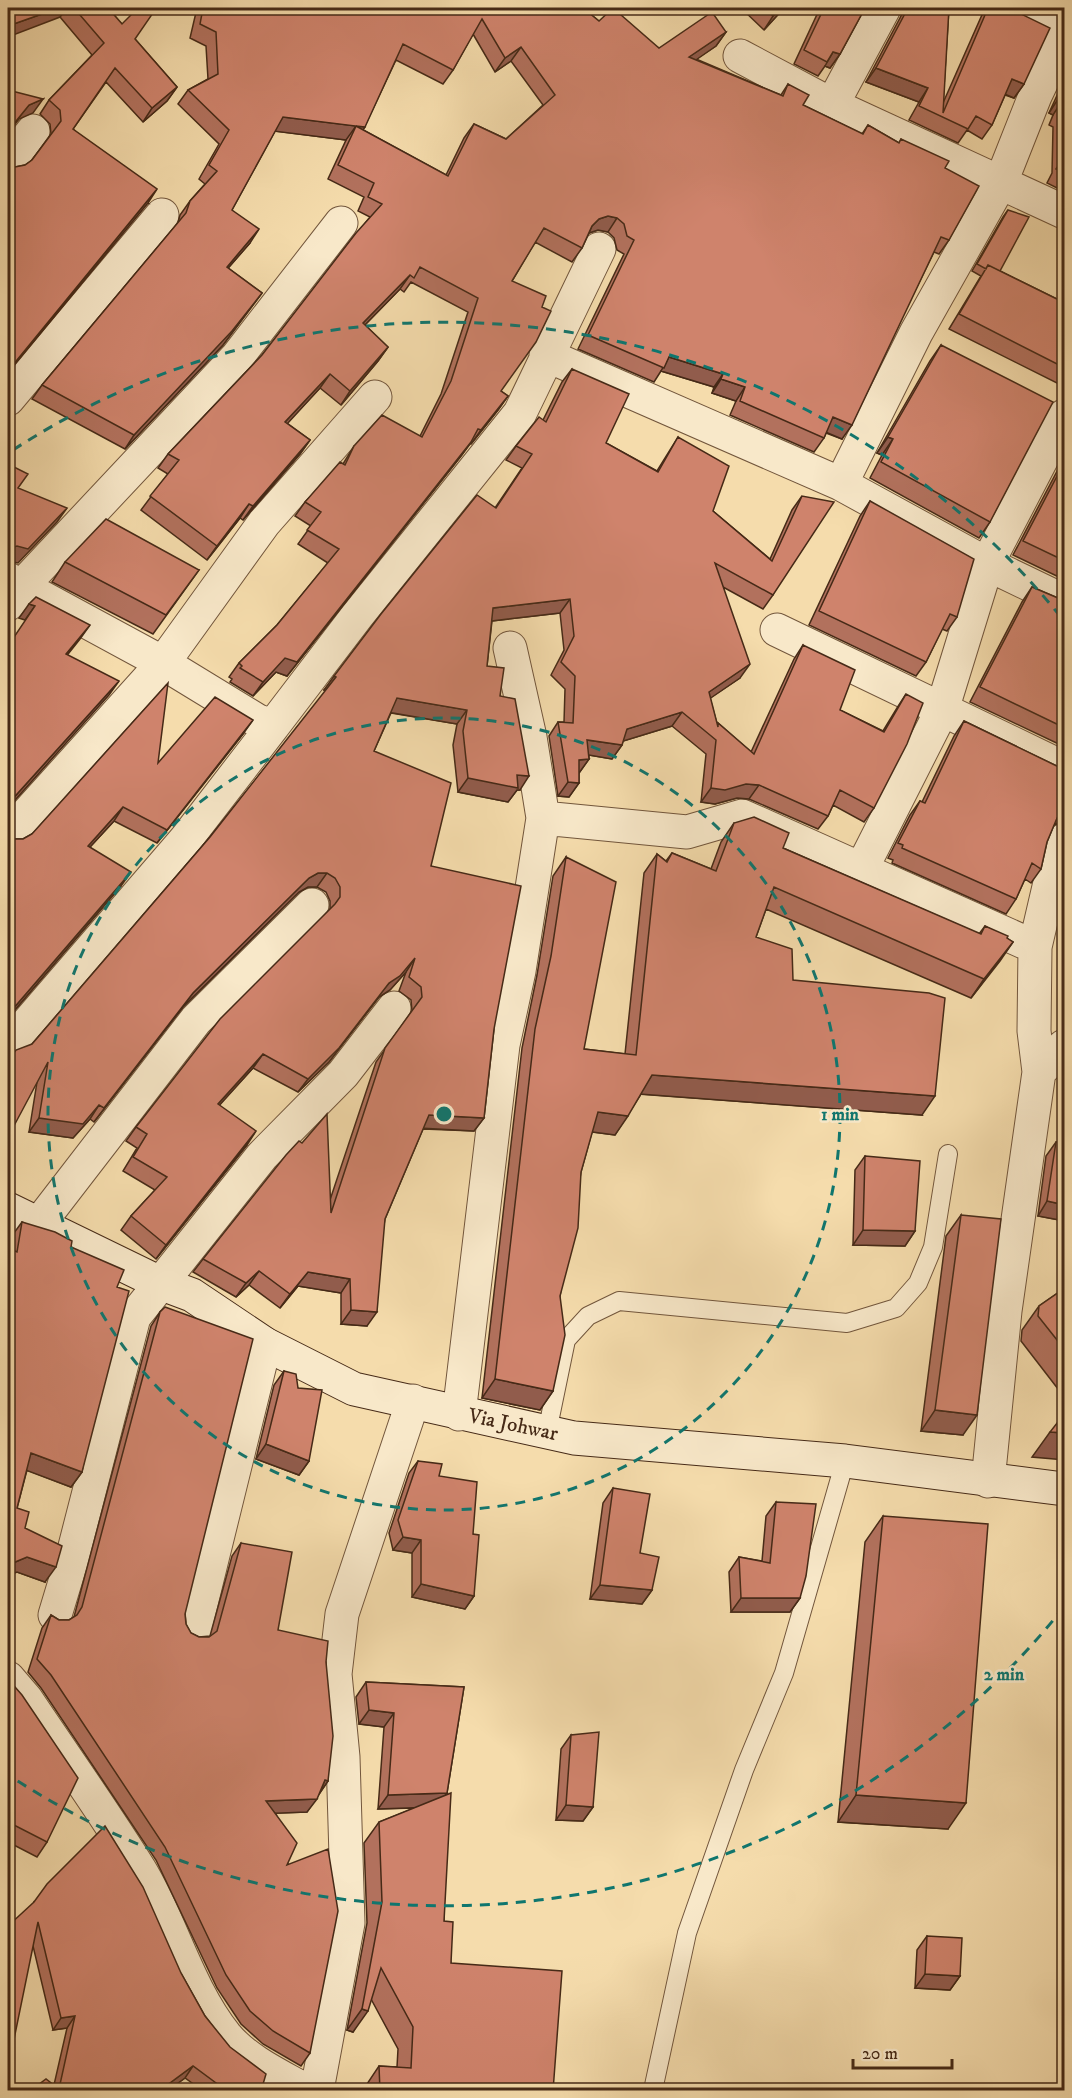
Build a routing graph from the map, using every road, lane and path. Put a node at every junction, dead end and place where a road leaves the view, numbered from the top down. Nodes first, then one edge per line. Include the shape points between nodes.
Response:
1 (884, 8) edge
2 (1014, 8) edge
3 (1065, 34) edge
4 (740, 56) dead end
5 (832, 105) junction
6 (33, 131) dead end
7 (8, 162) edge
8 (1001, 182) junction
9 (1065, 212) edge
10 (162, 215) dead end
11 (341, 223) dead end
12 (599, 249) dead end
13 (916, 333) junction
14 (947, 350) edge
15 (546, 355) junction
16 (375, 398) dead end
17 (8, 399) edge
18 (1057, 408) edge
19 (841, 484) junction
20 (987, 564) junction
21 (13, 589) edge
22 (1065, 601) edge
23 (777, 630) dead end
24 (510, 648) dead end
25 (163, 663) junction
26 (942, 710) junction
27 (273, 726) junction
28 (1065, 768) edge
29 (543, 818) junction
30 (8, 835) edge
31 (1065, 840) edge
32 (862, 868) junction
33 (312, 905) dead end
34 (1035, 947) junction
35 (394, 1008) dead end
36 (8, 1046) edge
37 (1065, 1046) edge
38 (1039, 1072) junction
39 (948, 1154) dead end
40 (8, 1209) edge
41 (38, 1225) junction
42 (160, 1283) junction
43 (265, 1344) junction
44 (413, 1401) junction
45 (459, 1414) junction
46 (547, 1432) junction
47 (845, 1461) junction
48 (988, 1481) junction
49 (1065, 1490) edge
50 (55, 1615) edge
51 (194, 1632) edge
52 (8, 1678) edge
53 (305, 2091) edge
54 (317, 2091) edge
55 (653, 2091) edge

1 - 5 street
2 - 3 street
3 - 8 street
4 - 5 street
5 - 8 street
6 - 7 street
8 - 9 street
8 - 13 street
10 - 17 street
11 - 21 street via 237,357
12 - 15 street
13 - 14 street
13 - 19 street
15 - 19 street
15 - 27 street via 520,413
16 - 25 street via 264,524
18 - 20 street
19 - 20 street
20 - 22 street
20 - 26 street
21 - 25 street
23 - 26 street
24 - 29 street
25 - 27 street via 258,721
25 - 30 street
26 - 28 street
26 - 32 street
27 - 36 street via 186,839
29 - 32 street via 687,832 742,816
29 - 45 street via 503,1045
31 - 34 street via 1055,861
32 - 34 street
33 - 41 street via 196,1020
34 - 38 street via 1034,1031
35 - 42 street via 343,1074 262,1156
37 - 38 street
38 - 48 street via 1005,1311
39 - 46 lane via 933,1247 918,1283 896,1308 847,1323 618,1301 588,1316 566,1340
40 - 41 street, Via Johwar
41 - 42 street, Via Johwar
42 - 43 street, Via Johwar via 192,1295
42 - 50 street via 134,1317
43 - 44 street, Via Johwar via 354,1389
43 - 51 street
44 - 45 street, Via Johwar
44 - 54 street via 342,1614 335,1674 343,1757 348,1923
45 - 46 street, Via Johwar
46 - 47 street, Via Johwar via 574,1438
47 - 48 street, Via Johwar
47 - 55 lane via 784,1673 744,1770 687,1933
48 - 49 street, Via Johwar
52 - 53 street via 141,1872 199,1995 227,2038 260,2065

